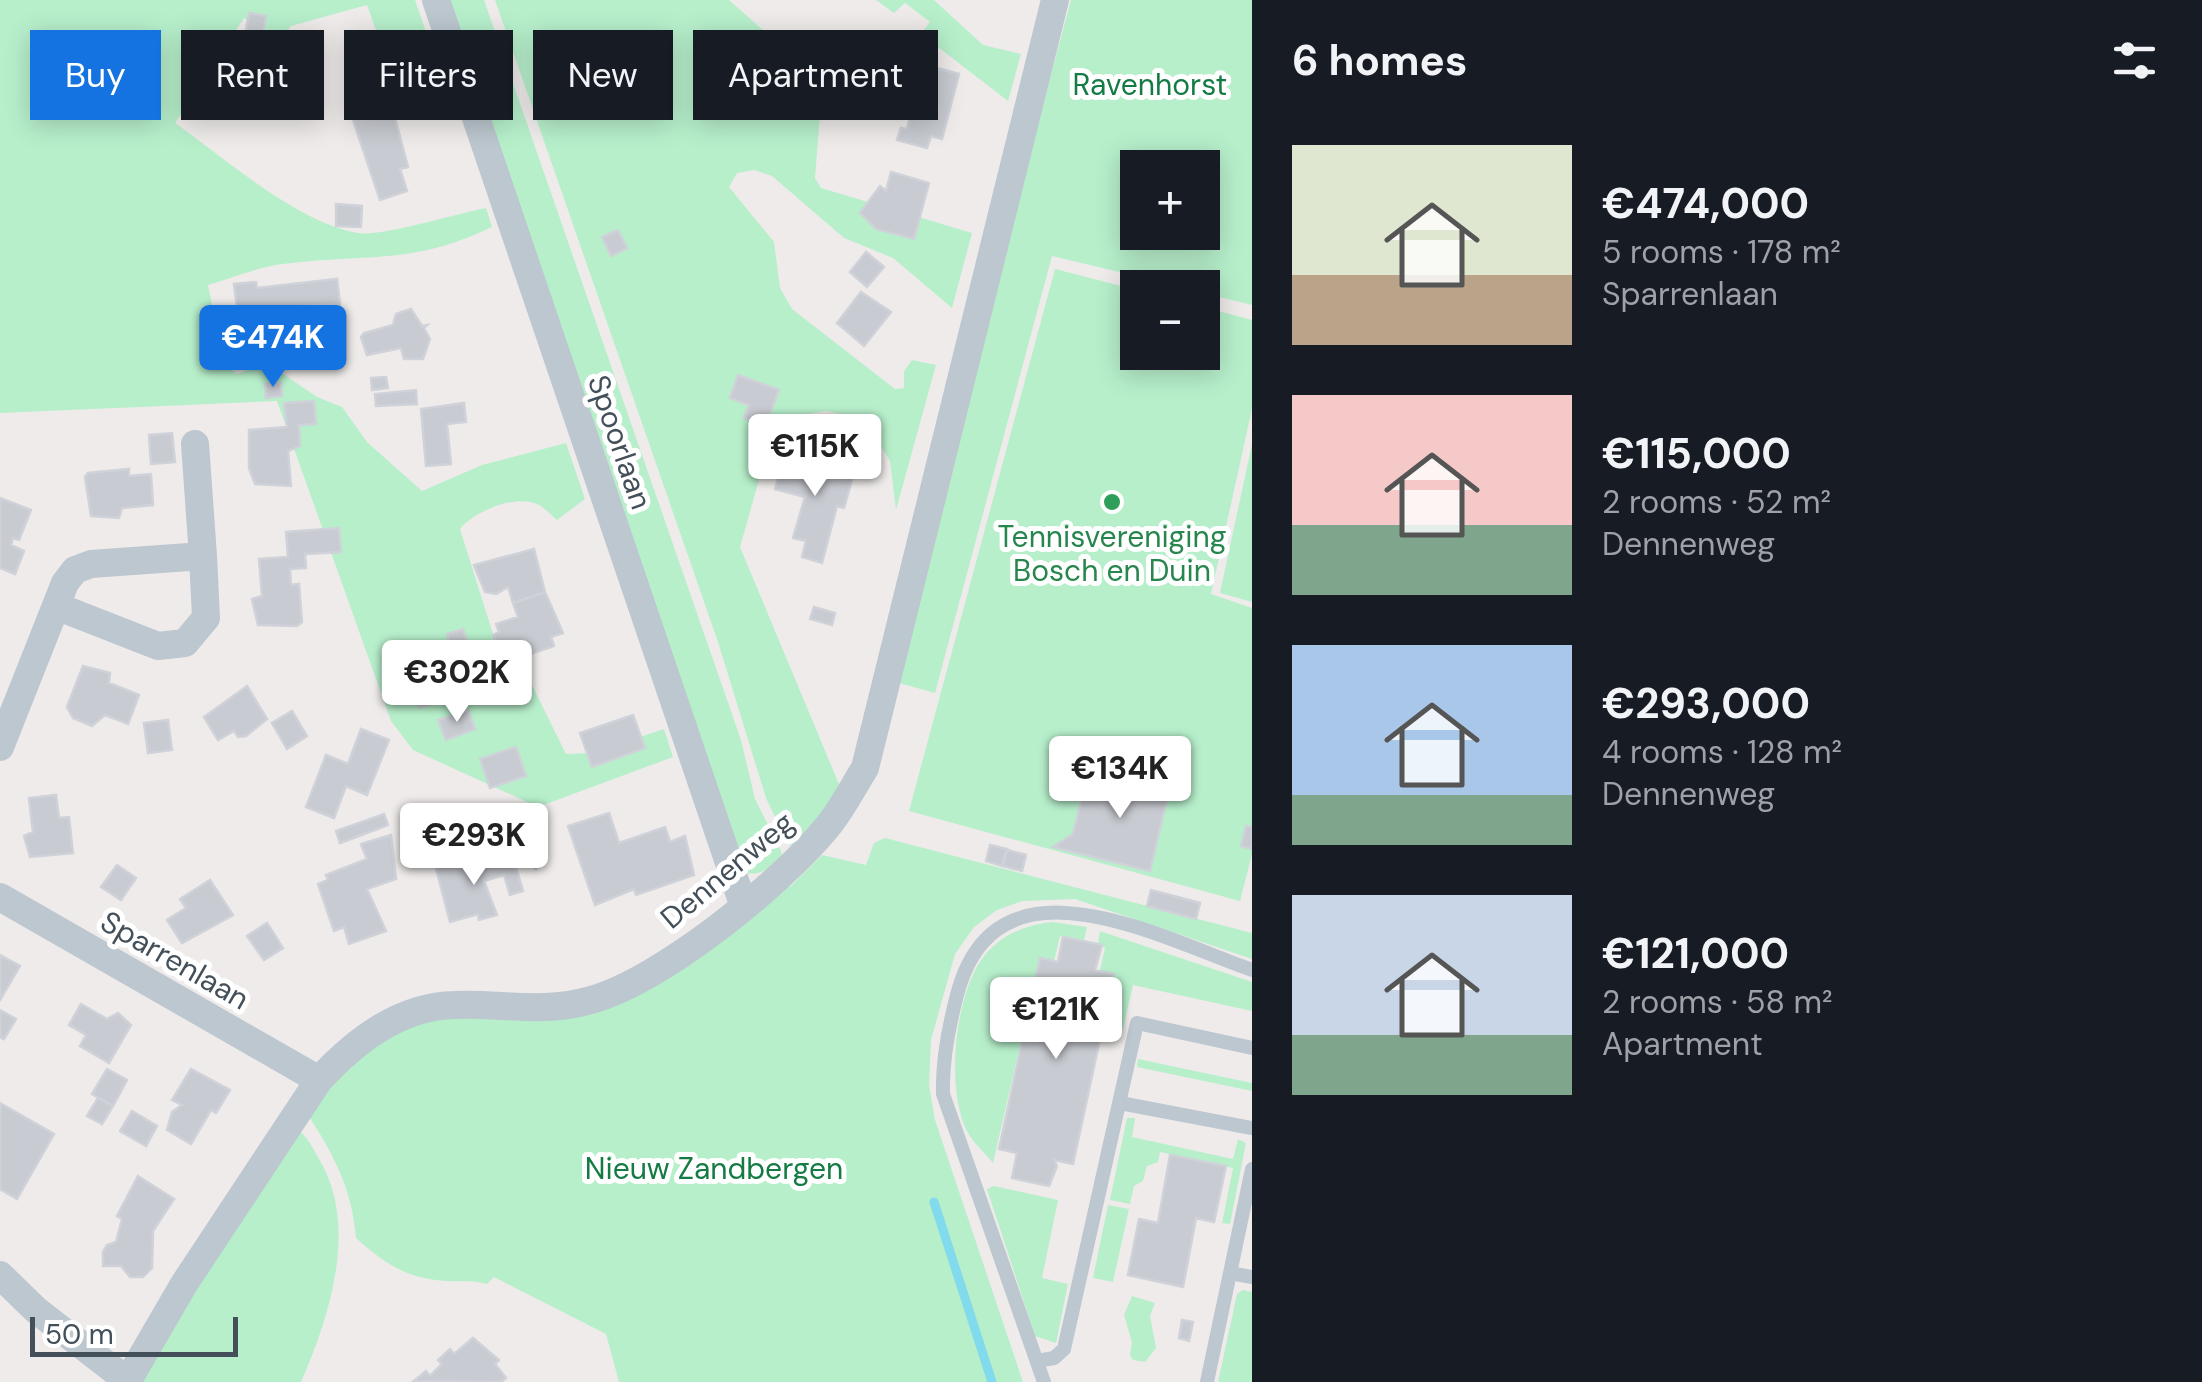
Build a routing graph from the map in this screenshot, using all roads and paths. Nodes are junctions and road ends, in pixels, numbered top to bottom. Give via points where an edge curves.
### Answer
1 (436, 0) edge
2 (1055, 0) edge
3 (195, 444) dead end
4 (204, 556) junction
5 (56, 606) junction
6 (0, 746) edge
7 (0, 897) edge
8 (743, 904) junction
9 (1252, 970) edge
10 (1252, 1048) edge
11 (318, 1080) junction
12 (1120, 1102) junction
13 (1252, 1128) edge
14 (1252, 1169) edge
15 (1248, 1203) edge
16 (1230, 1273) junction
17 (0, 1275) edge
18 (1252, 1277) edge
19 (1038, 1362) junction
20 (128, 1381) edge
21 (1044, 1382) edge
22 (1208, 1382) edge

1 - 8 street, Spoorlaan
2 - 8 street, Dennenweg via 865,768 830,824
3 - 4 street
4 - 5 street via 82,566 69,576
4 - 5 street via 206,618 185,643 158,646
5 - 6 street
7 - 11 street, Sparrenlaan
8 - 11 street, Dennenweg via 645,978 590,1000 516,1010 454,1004 416,1012 366,1037
9 - 19 lane via 1119,924 1056,910 1004,924 972,951 949,1026 943,1094
10 - 12 lane via 1137,1023
11 - 20 street, Dennenweg
12 - 13 lane
12 - 19 lane via 1064,1349
14 - 15 lane
15 - 16 lane
16 - 18 lane
16 - 22 lane
17 - 20 street
19 - 21 lane

